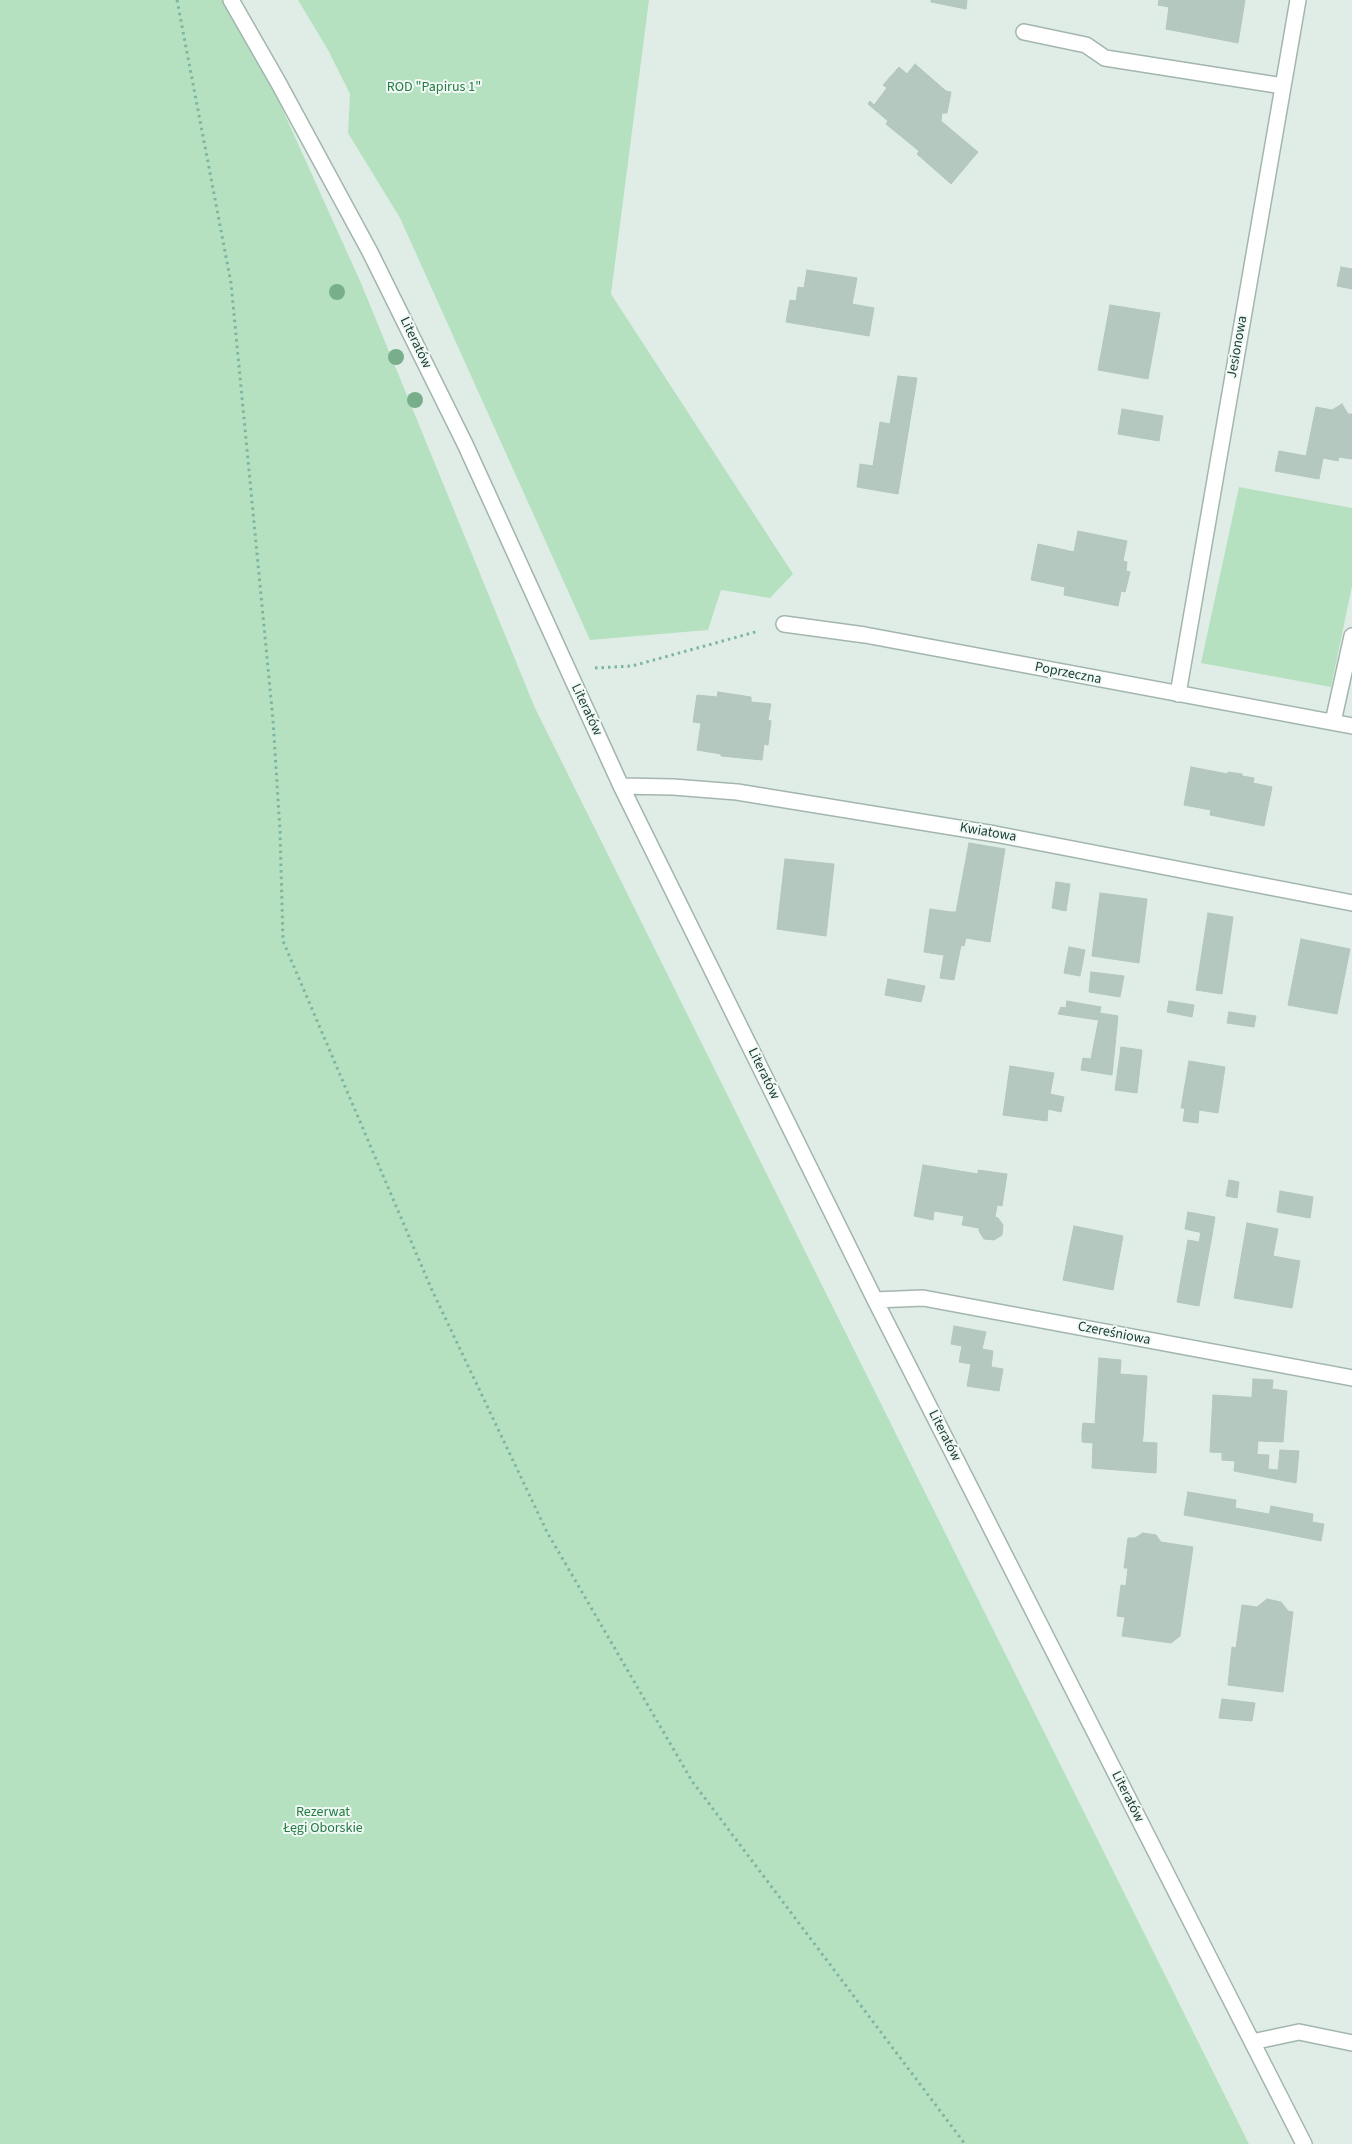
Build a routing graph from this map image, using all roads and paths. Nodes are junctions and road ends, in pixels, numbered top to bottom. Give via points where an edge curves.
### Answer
1 (177, 0) edge
2 (231, 0) edge
3 (1298, 0) edge
4 (1024, 32) dead end
5 (1283, 86) junction
6 (784, 624) joint
7 (1352, 636) edge
8 (570, 676) junction
9 (1178, 694) junction
10 (1334, 722) junction
11 (1352, 726) edge
12 (621, 786) junction
13 (1352, 903) edge
14 (876, 1300) junction
15 (1352, 1378) edge
16 (1252, 2042) junction
17 (1352, 2044) edge
18 (965, 2144) edge
19 (1304, 2144) edge

1 - 18 path via 231,283 272,720 283,941 430,1288 547,1532 692,1782
2 - 8 street, Literatów via 370,252 464,444
3 - 5 street, Jesionowa
4 - 5 street via 1086,45 1105,58
5 - 9 street, Jesionowa
6 - 8 path via 632,666 596,668
6 - 9 street, Poprzeczna
7 - 10 street
8 - 12 street, Literatów
9 - 10 street, Poprzeczna
10 - 11 street, Poprzeczna
12 - 13 street, Kwiatowa via 736,792 995,834
12 - 14 street, Literatów
14 - 15 street, Czereśniowa via 922,1298
14 - 16 street, Literatów
16 - 17 street via 1299,2032
16 - 19 street, Literatów

